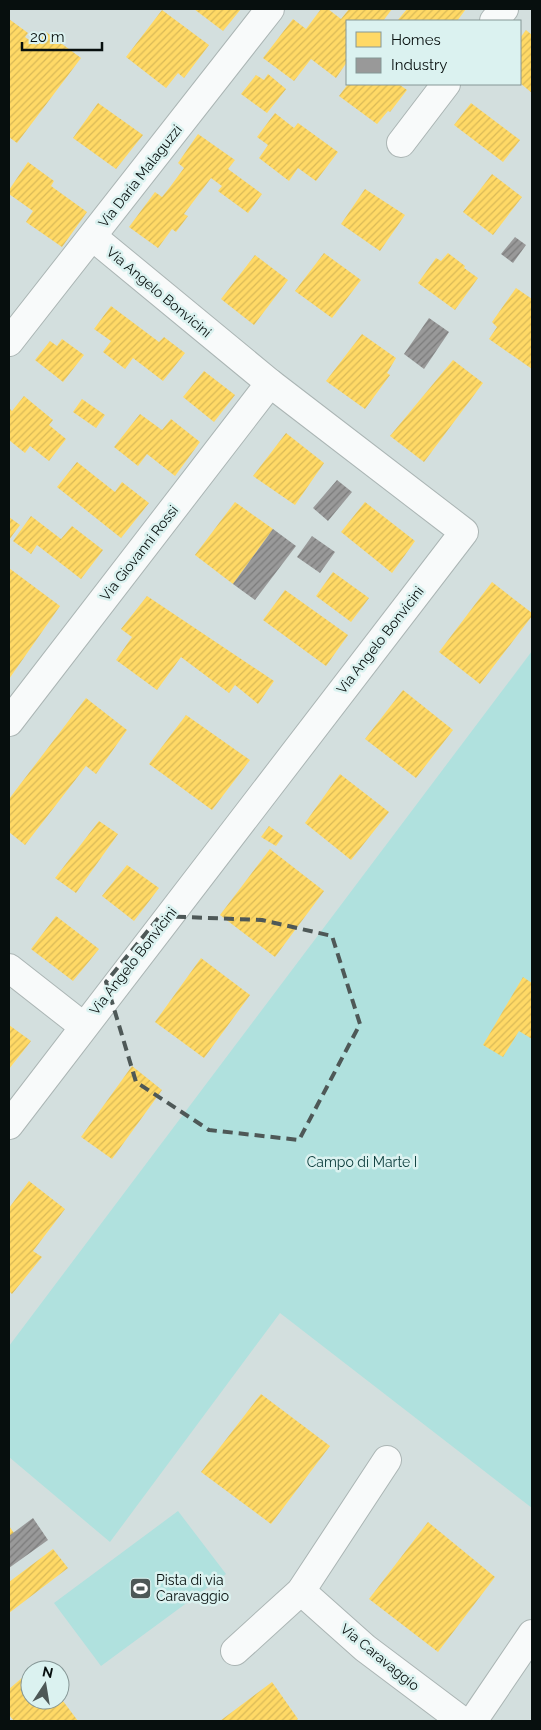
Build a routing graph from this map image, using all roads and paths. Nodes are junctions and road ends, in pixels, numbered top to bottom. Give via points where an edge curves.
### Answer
1 (270, 9) edge
2 (504, 9) edge
3 (495, 20) edge
4 (445, 85) edge
5 (401, 143) dead end
6 (93, 237) junction
7 (9, 342) edge
8 (270, 383) junction
9 (9, 722) edge
10 (9, 968) edge
11 (83, 1026) junction
12 (9, 1125) edge
13 (387, 1460) dead end
14 (301, 1591) junction
15 (532, 1634) edge
16 (235, 1651) dead end
17 (462, 1721) edge
18 (473, 1721) edge

1 - 6 street, Via Daria Malaguzzi
2 - 3 street
4 - 5 street
6 - 7 street, Via Daria Malaguzzi
6 - 8 street, Via Angelo Bonvicini
8 - 9 street, Via Giovanni Rossi
8 - 11 street, Via Angelo Bonvicini via 464,532
10 - 11 street
11 - 12 street, Via Angelo Bonvicini
13 - 14 street
14 - 16 street
14 - 17 street, Via Caravaggio via 365,1648
15 - 18 street

